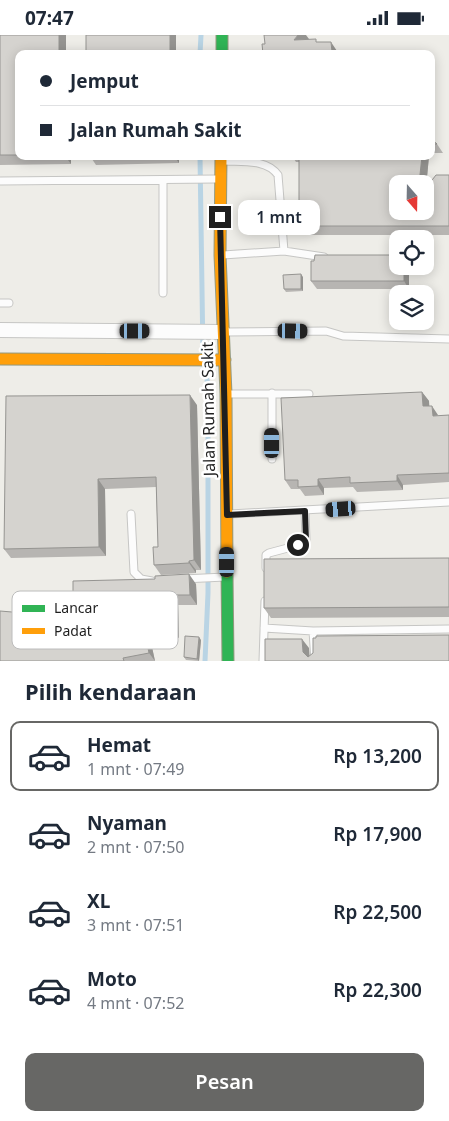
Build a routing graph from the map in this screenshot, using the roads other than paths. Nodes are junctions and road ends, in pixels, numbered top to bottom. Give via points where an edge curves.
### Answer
1 (222, 35) edge
2 (222, 50) edge
3 (221, 160) edge
4 (230, 160) edge
5 (214, 179) junction
6 (0, 181) edge
7 (163, 181) junction
8 (284, 251) junction
9 (220, 255) junction
10 (332, 257) edge
11 (163, 293) dead end
12 (0, 303) edge
13 (9, 303) dead end
14 (0, 330) edge
15 (223, 332) junction
16 (449, 339) edge
17 (0, 359) edge
18 (225, 360) junction
19 (272, 393) junction
20 (226, 394) junction
21 (309, 394) dead end
22 (272, 459) dead end
23 (449, 502) edge
24 (305, 511) junction
25 (131, 514) dead end
26 (227, 515) junction
27 (266, 573) edge
28 (227, 577) junction
29 (178, 579) edge
30 (159, 580) edge
31 (265, 591) edge
32 (264, 628) junction
33 (449, 629) edge
34 (313, 631) junction
35 (228, 661) edge
36 (263, 661) edge
37 (315, 661) edge

1 - 2 main road
3 - 5 main road, Jalan Rumah Sakit
4 - 8 lane via 268,164 278,175
5 - 7 lane
5 - 9 main road, Jalan Rumah Sakit
6 - 7 lane
7 - 11 lane
8 - 9 lane
8 - 10 lane
9 - 15 main road, Jalan Rumah Sakit
12 - 13 lane
14 - 15 street
15 - 16 lane via 326,331 343,336
15 - 18 main road, Jalan Rumah Sakit
17 - 18 main road
18 - 20 main road, Jalan Rumah Sakit
19 - 20 lane
19 - 21 lane
19 - 22 lane
20 - 26 main road, Jalan Rumah Sakit
23 - 24 lane
24 - 26 lane
24 - 27 lane via 306,541 266,555
25 - 30 lane via 134,573 141,579
26 - 28 main road, Jalan Rumah Sakit
28 - 29 lane
28 - 35 main road, Jalan Rumah Sakit
31 - 32 lane
32 - 34 lane
32 - 36 lane
33 - 34 lane
34 - 37 lane

